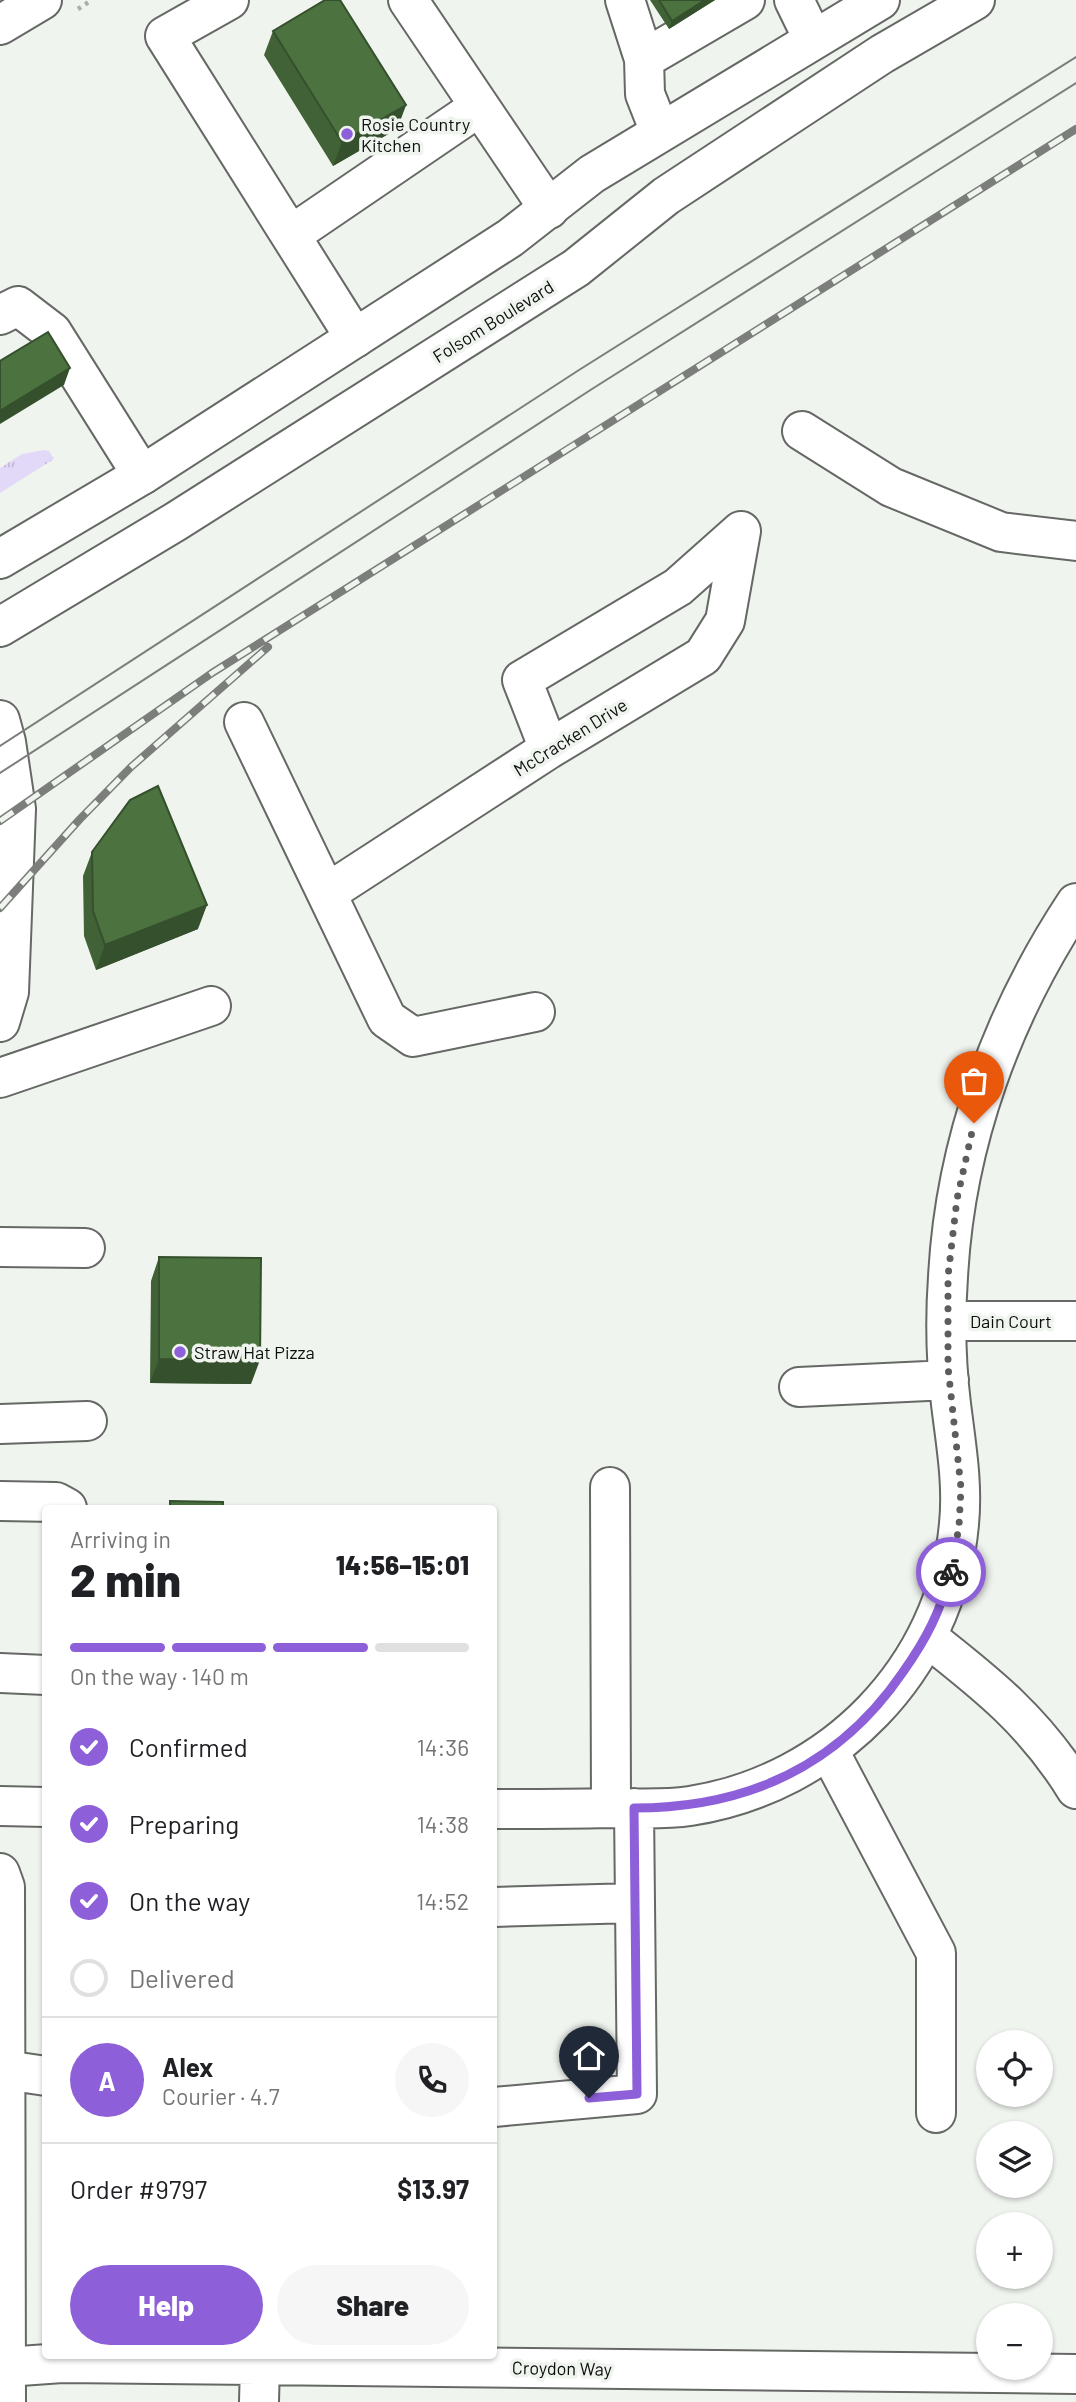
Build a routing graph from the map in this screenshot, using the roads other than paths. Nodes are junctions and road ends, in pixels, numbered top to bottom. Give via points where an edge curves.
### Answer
1 (42, 0) edge
2 (229, 0) edge
3 (408, 0) edge
4 (625, 0) edge
5 (745, 0) edge
6 (794, 0) edge
7 (880, 0) edge
8 (975, 0) edge
9 (933, 10) edge
10 (0, 26) edge
11 (813, 39) junction
12 (644, 59) junction
13 (479, 107) junction
14 (660, 132) junction
15 (548, 209) junction
16 (291, 236) junction
17 (0, 315) edge
18 (355, 338) junction
19 (802, 431) dead end
20 (142, 475) junction
21 (1076, 541) edge
22 (0, 559) edge
23 (0, 627) edge
24 (0, 720) edge
25 (244, 722) dead end
26 (548, 749) junction
27 (327, 893) junction
28 (1076, 903) edge
29 (211, 1006) dead end
30 (535, 1012) dead end
31 (0, 1022) edge
32 (0, 1078) edge
33 (0, 1247) edge
34 (85, 1248) dead end
35 (947, 1321) junction
36 (1076, 1321) edge
37 (949, 1380) junction
38 (799, 1387) dead end
39 (87, 1422) dead end
40 (0, 1424) edge
41 (610, 1487) dead end
42 (0, 1501) edge
43 (62, 1505) edge
44 (927, 1637) junction
45 (0, 1673) edge
46 (42, 1675) edge
47 (829, 1751) junction
48 (1076, 1789) edge
49 (0, 1806) edge
50 (42, 1807) edge
51 (622, 1808) junction
52 (497, 1809) edge
53 (0, 1873) edge
54 (635, 1903) junction
55 (497, 1907) edge
56 (5, 2070) junction
57 (42, 2075) edge
58 (497, 2107) edge
59 (936, 2113) dead end
60 (1076, 2374) edge
61 (260, 2384) edge
62 (6, 2385) edge

1 - 10 street
2 - 16 street via 165,36
3 - 13 street
4 - 12 street
5 - 12 street
6 - 11 street
7 - 11 street
8 - 9 street, Folsom Boulevard
9 - 23 street, Folsom Boulevard via 882,54 666,195 576,268
11 - 14 street
12 - 14 street via 645,94
13 - 15 street
13 - 16 street
14 - 15 street via 592,174
15 - 18 street
16 - 18 street
17 - 20 street via 18,306 52,332
18 - 20 street
19 - 21 street via 891,486 1001,532
20 - 22 street
24 - 31 street via 16,809 9,992
25 - 27 street
26 - 26 street, McCracken Drive via 704,656 725,621 741,531 678,587 522,680
26 - 27 street, McCracken Drive
27 - 30 street via 387,1019 413,1037
28 - 35 street via 1030,979 998,1049 974,1123 957,1199
29 - 32 street
33 - 34 street
35 - 36 street, Dain Court
35 - 37 street
37 - 38 street
37 - 44 street via 961,1488 959,1526 943,1601
39 - 40 street
41 - 51 street
42 - 43 street
44 - 47 street via 885,1699
44 - 48 street via 1020,1714
45 - 46 street
47 - 51 street via 796,1771 725,1799 688,1806
47 - 59 street via 936,1953
49 - 50 street
51 - 52 street
51 - 54 street
53 - 56 street via 5,1886
54 - 55 street
54 - 58 street via 637,2094
56 - 57 street
56 - 62 street
60 - 61 street, Croydon Way
61 - 62 street, Croydon Way via 62,2363

